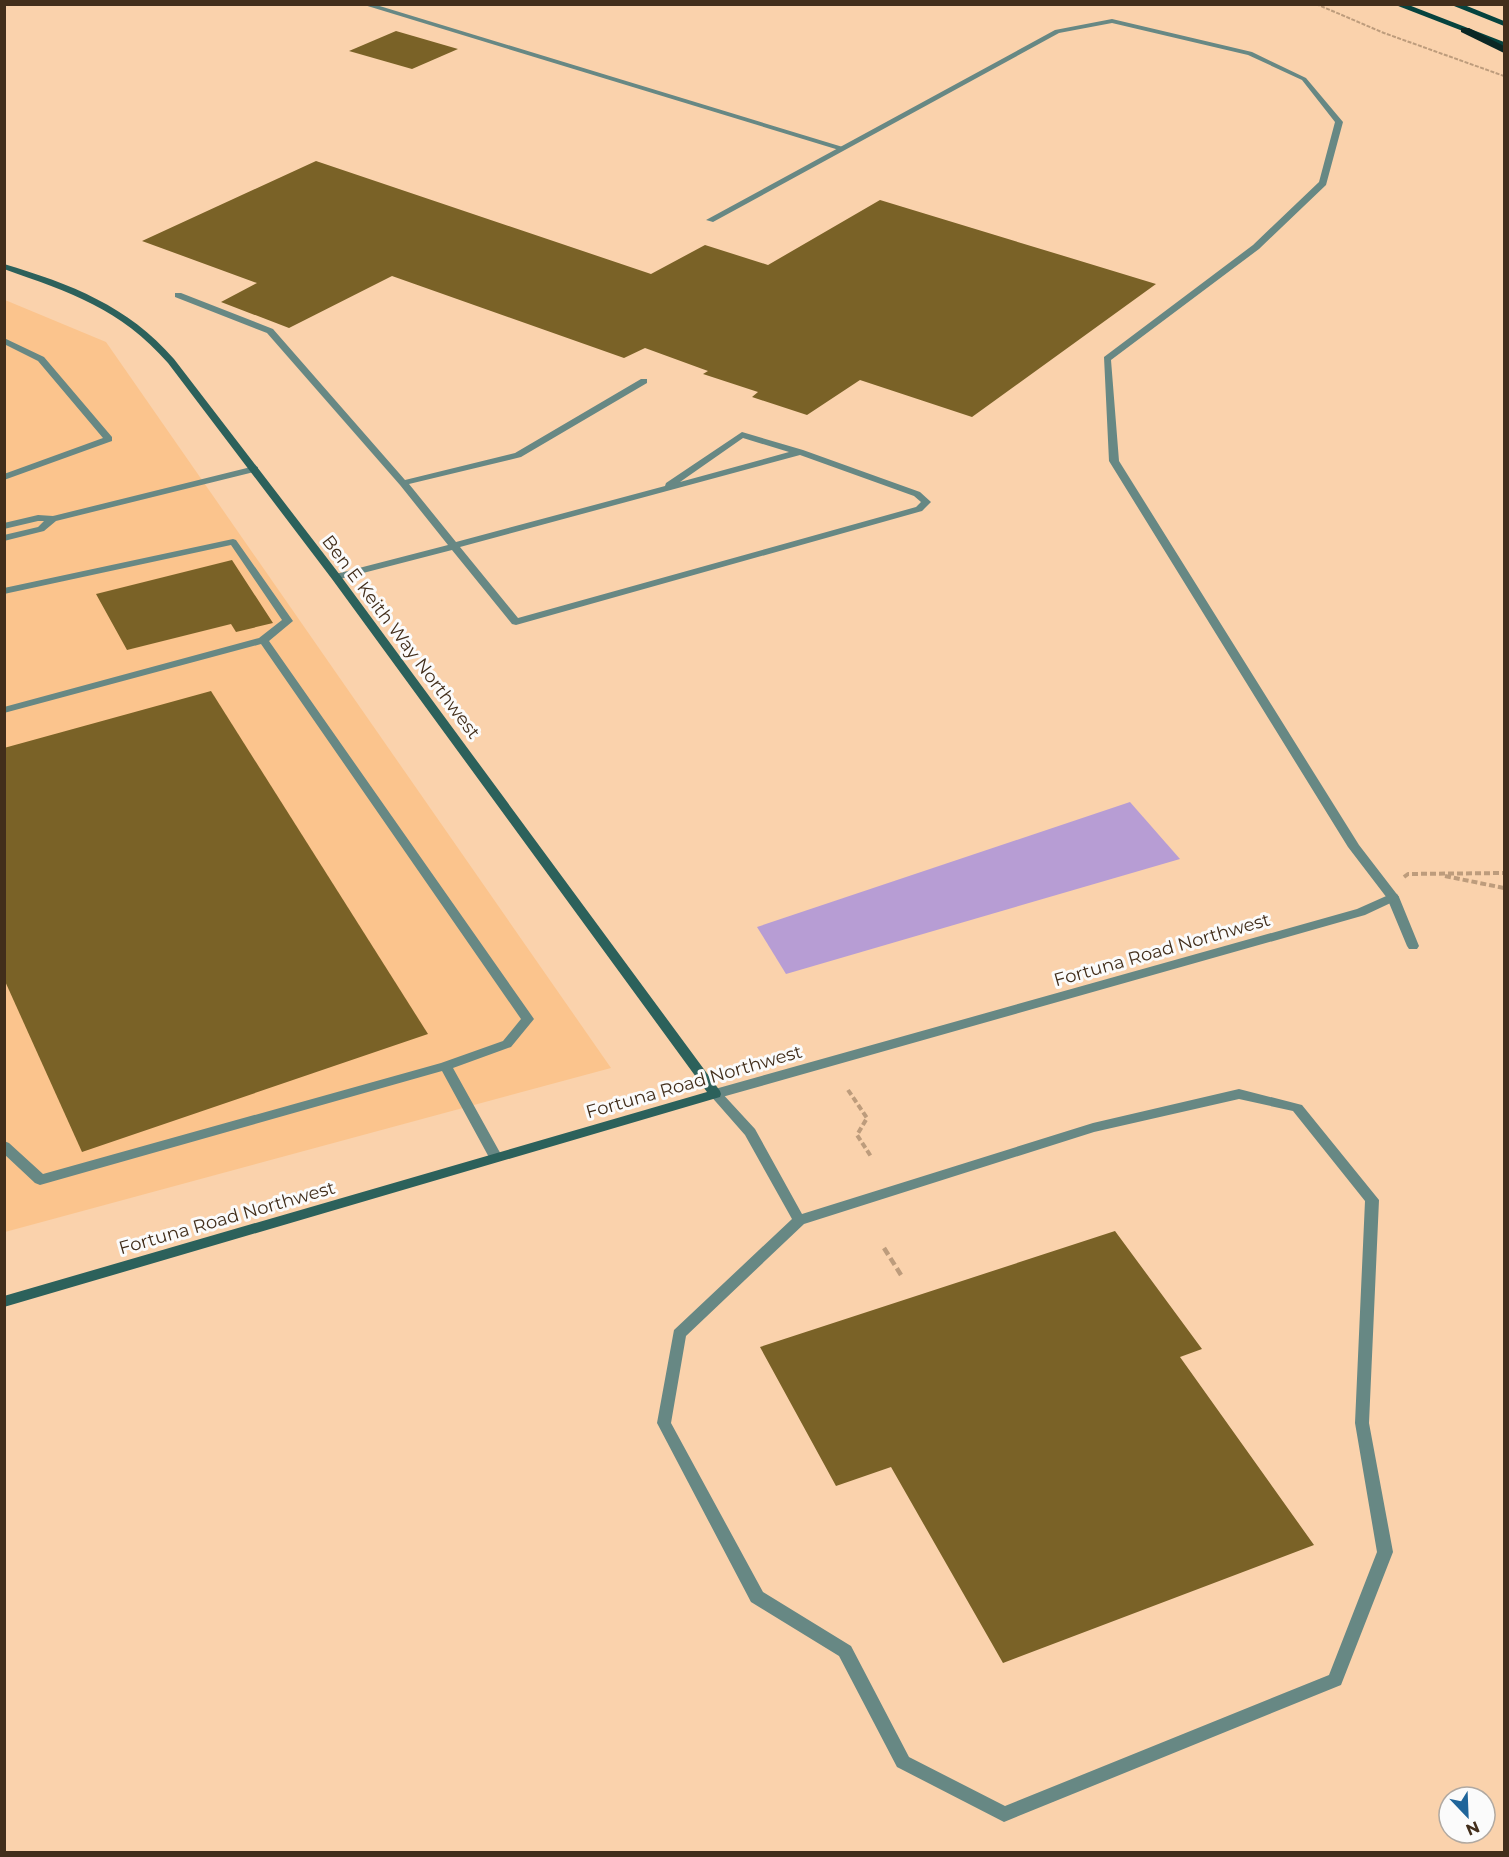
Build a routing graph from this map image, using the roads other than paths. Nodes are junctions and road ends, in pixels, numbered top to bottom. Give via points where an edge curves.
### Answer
1 (364, 4) edge
2 (1397, 4) edge
3 (1453, 4) edge
4 (1504, 24) edge
5 (1465, 30) junction
6 (1504, 45) edge
7 (1504, 50) edge
8 (842, 148) junction
9 (710, 220) dead end
10 (4, 266) edge
11 (178, 295) dead end
12 (4, 340) edge
13 (644, 381) dead end
14 (800, 452) junction
15 (255, 470) junction
16 (4, 477) edge
17 (403, 483) junction
18 (661, 490) junction
19 (53, 519) junction
20 (4, 526) edge
21 (4, 538) edge
22 (454, 546) junction
23 (336, 577) junction
24 (4, 591) edge
25 (262, 640) junction
26 (4, 710) edge
27 (1393, 897) junction
28 (1413, 946) dead end
29 (445, 1066) junction
30 (715, 1094) junction
31 (4, 1146) edge
32 (496, 1158) junction
33 (799, 1220) junction
34 (4, 1302) edge

1 - 8 street
2 - 5 main road
3 - 4 main road
5 - 6 main road
5 - 7 highway
8 - 9 street
8 - 27 street via 1057,31 1112,21 1250,53 1304,79 1339,122 1323,183 1256,247 1107,359 1114,461 1354,847
10 - 15 street, Ben E Keith Way Northwest via 93,300 138,327 181,373
11 - 17 street via 270,331
12 - 16 street via 41,359 109,439
13 - 17 street via 518,455
14 - 18 street
14 - 18 street via 742,435
14 - 22 street via 917,495 926,502 919,509 516,622
15 - 19 street
15 - 23 street, Ben E Keith Way Northwest
17 - 22 street
18 - 22 street
19 - 20 street via 38,518
19 - 21 street via 41,530
22 - 23 street
23 - 30 street, Ben E Keith Way Northwest
24 - 25 street via 233,542 288,621
25 - 26 street
25 - 29 street via 528,1019 507,1044
27 - 28 street
27 - 30 street, Fortuna Road Northwest via 1361,912
29 - 31 street via 40,1180
29 - 32 street
30 - 32 street, Fortuna Road Northwest
30 - 33 street via 750,1132
32 - 34 street, Fortuna Road Northwest
33 - 33 street via 1093,1128 1239,1094 1297,1108 1372,1200 1362,1423 1384,1552 1335,1680 1005,1814 903,1762 845,1651 757,1597 664,1423 678,1334

